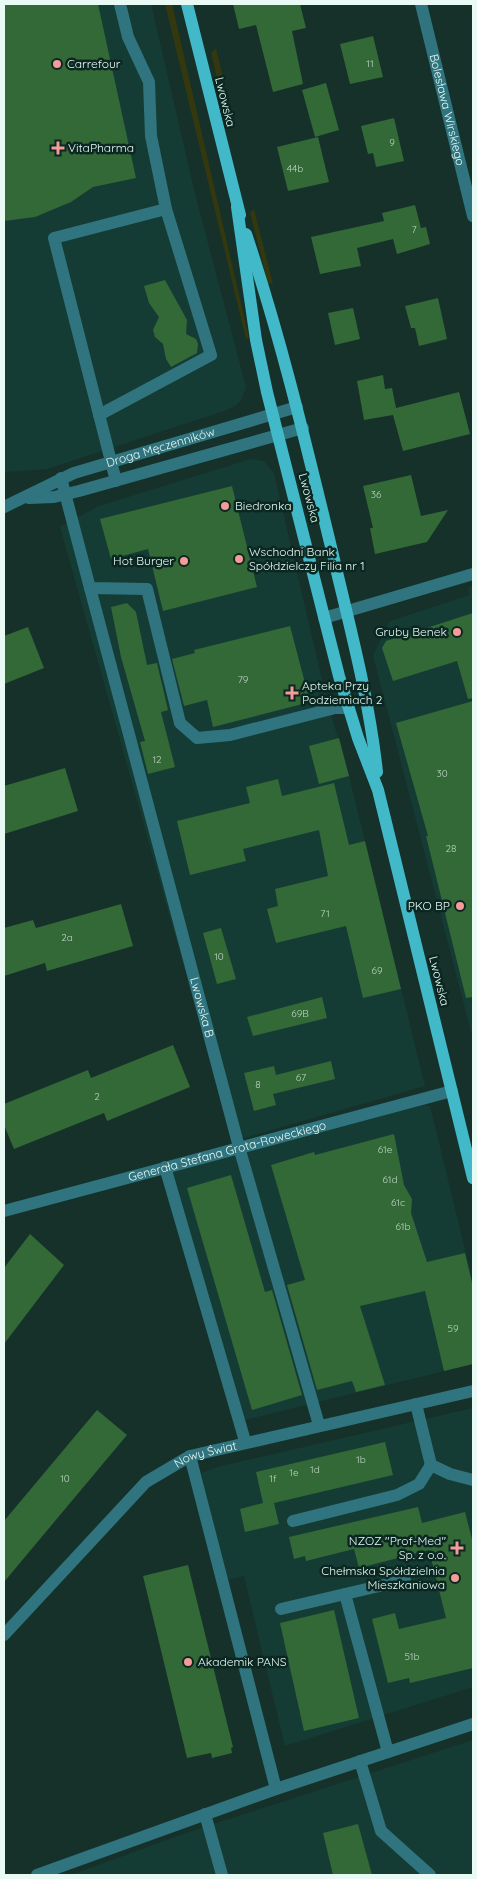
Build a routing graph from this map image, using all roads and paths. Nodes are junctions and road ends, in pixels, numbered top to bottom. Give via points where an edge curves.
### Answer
1 (120, 4) edge
2 (187, 4) edge
3 (421, 4) edge
4 (237, 207) junction
5 (166, 209) junction
6 (473, 216) edge
7 (297, 407) junction
8 (273, 414) junction
9 (99, 415) junction
10 (303, 428) junction
11 (278, 435) junction
12 (111, 463) junction
13 (61, 478) junction
14 (116, 481) junction
15 (65, 494) junction
16 (27, 498) junction
17 (4, 507) edge
18 (473, 574) edge
19 (90, 588) junction
20 (346, 612) junction
21 (324, 618) junction
22 (349, 708) junction
23 (378, 790) junction
24 (452, 1091) junction
25 (239, 1147) junction
26 (165, 1167) junction
27 (473, 1178) edge
28 (4, 1211) edge
29 (473, 1391) edge
30 (416, 1404) junction
31 (318, 1426) junction
32 (245, 1442) junction
33 (190, 1456) junction
34 (431, 1465) junction
35 (473, 1480) edge
36 (293, 1521) dead end
37 (405, 1580) dead end
38 (345, 1594) junction
39 (280, 1609) dead end
40 (4, 1635) edge
41 (473, 1724) edge
42 (388, 1752) junction
43 (360, 1761) junction
44 (276, 1789) junction
45 (205, 1814) junction
46 (37, 1875) edge
47 (222, 1875) edge
48 (430, 1875) edge

1 - 5 street via 128,38 148,82 151,136
2 - 4 main road, Lwowska
3 - 6 street, Bolesława Wirskiego
4 - 7 main road, Lwowska via 280,339
4 - 8 main road, Lwowska via 256,340
5 - 9 street via 211,355
5 - 9 street via 54,238
7 - 8 street, Droga Męczenników
7 - 10 main road, Lwowska
8 - 11 main road, Lwowska
8 - 12 street, Droga Męczenników
9 - 12 street
10 - 11 street, Droga Męczenników
10 - 20 main road, Lwowska
11 - 14 street, Droga Męczenników
11 - 21 main road, Lwowska
12 - 13 street, Droga Męczenników
12 - 14 street
13 - 15 street, Lwowska B
13 - 16 street, Droga Męczenników
14 - 15 street, Droga Męczenników
15 - 16 street, Droga Męczenników
15 - 19 street, Lwowska B
16 - 17 street, Droga Męczenników
18 - 20 street
19 - 22 street via 147,589 180,724 197,738 230,735 335,708
19 - 25 street, Lwowska B
20 - 21 street
20 - 23 main road, Lwowska via 369,718
21 - 22 main road, Lwowska
22 - 23 main road, Lwowska
23 - 24 main road, Lwowska
24 - 25 street, Generała Stefana Grota-Roweckiego
24 - 27 main road, Lwowska
25 - 26 street, Generała Stefana Grota-Roweckiego
25 - 31 street, Lwowska B
26 - 28 street, Generała Stefana Grota-Roweckiego
26 - 32 street
29 - 30 street, Nowy Świat
30 - 31 street, Nowy Świat
30 - 34 street
31 - 32 street, Nowy Świat
32 - 33 street, Nowy Świat
33 - 40 street, Nowy Świat via 146,1482
33 - 44 street
34 - 35 street
34 - 36 street via 419,1484 398,1496
37 - 38 street
38 - 39 street
38 - 42 street
41 - 42 street
42 - 43 street
43 - 44 street
43 - 48 street via 381,1831
44 - 45 street
45 - 46 street
45 - 47 street

